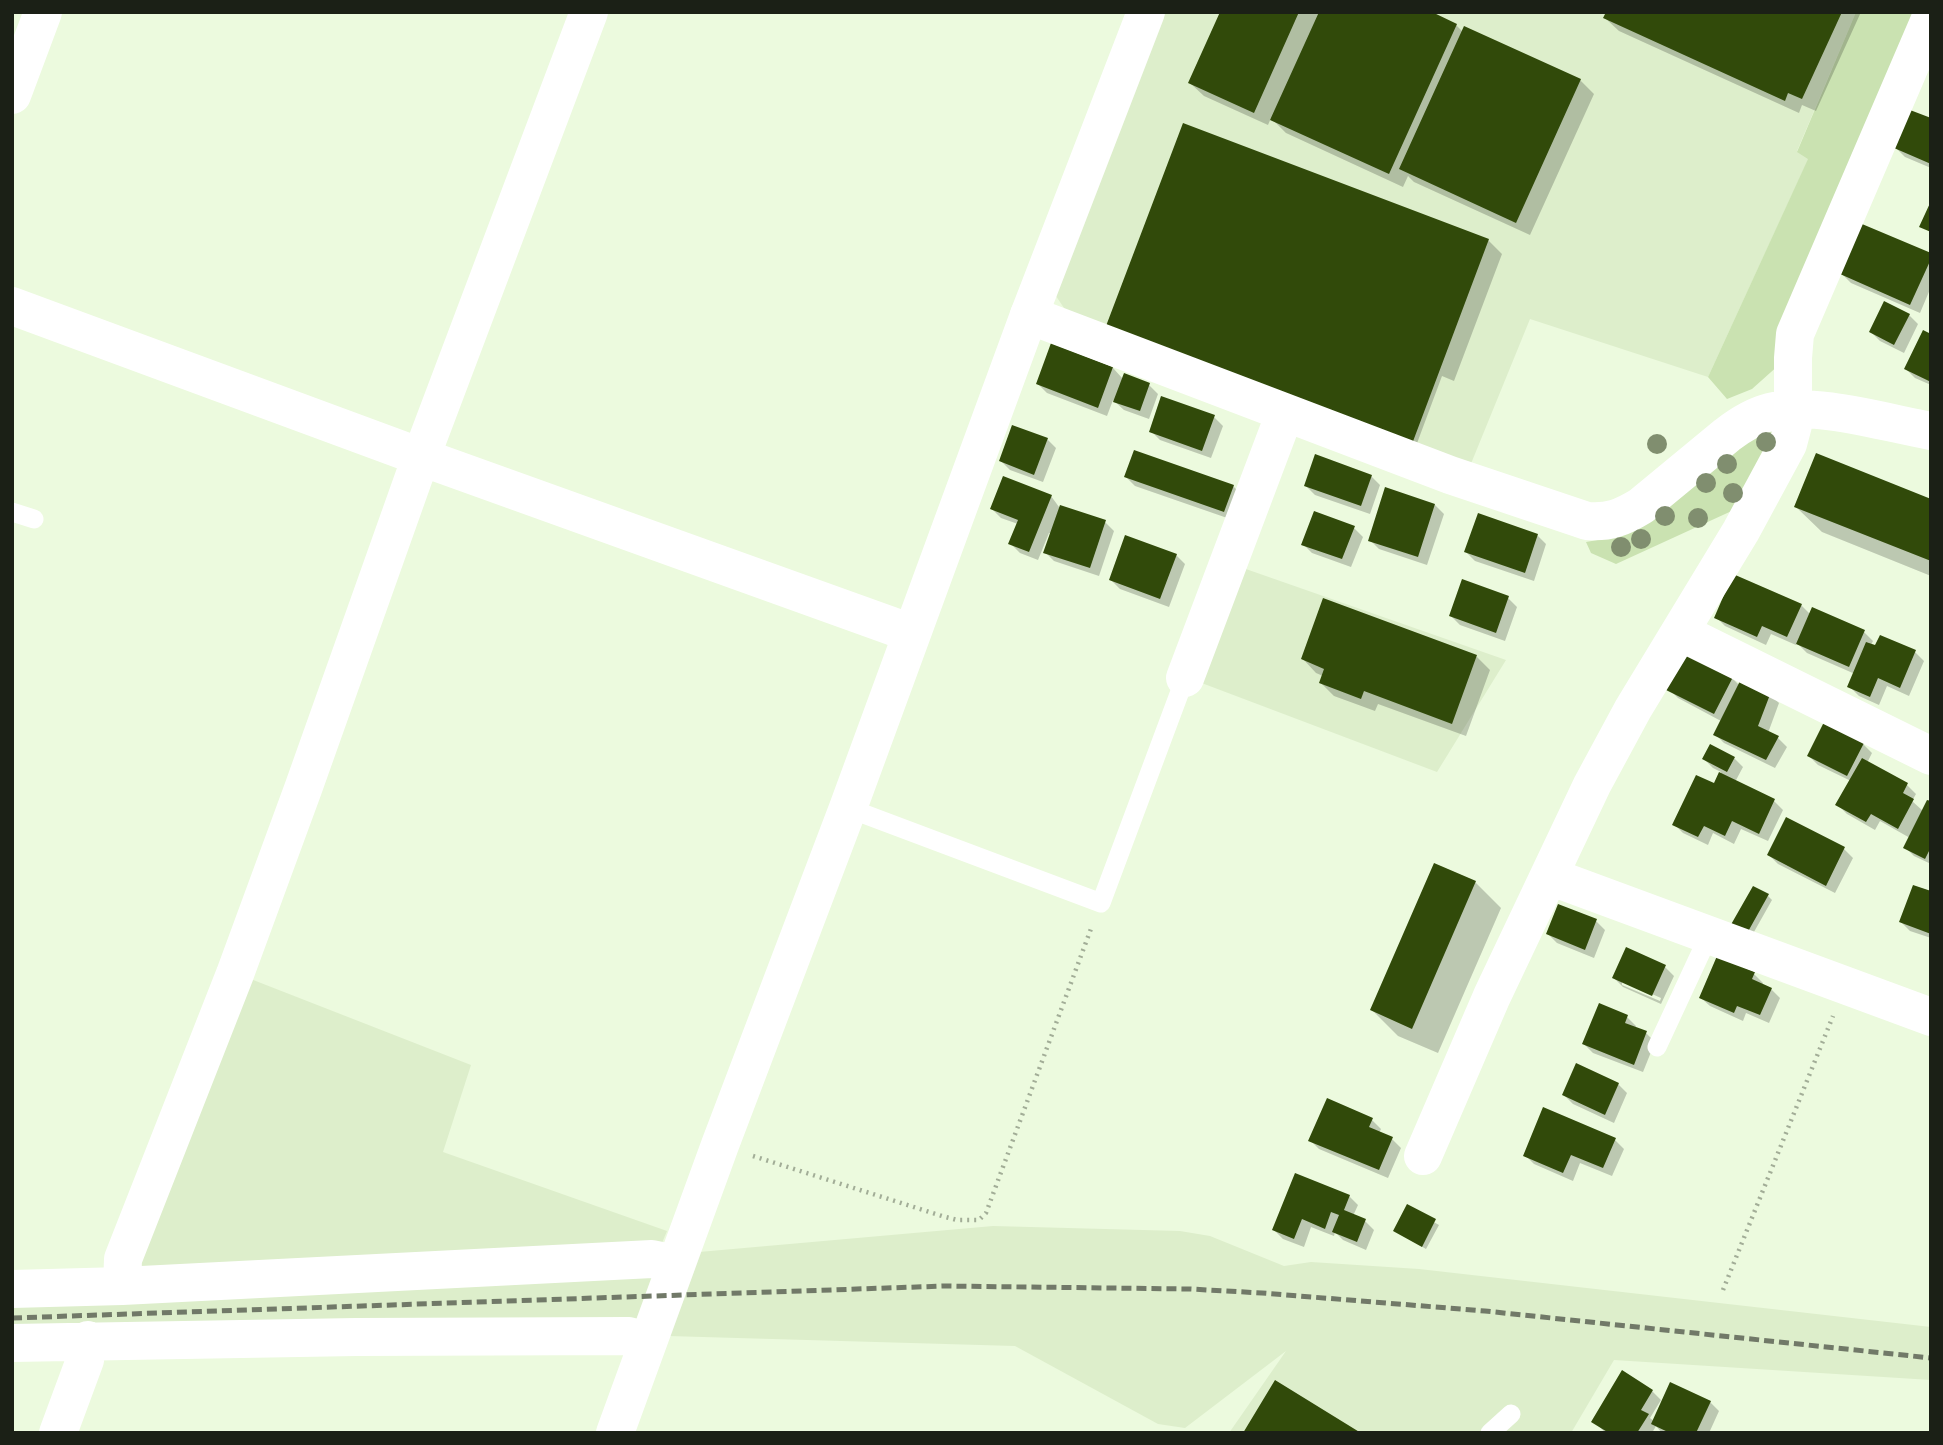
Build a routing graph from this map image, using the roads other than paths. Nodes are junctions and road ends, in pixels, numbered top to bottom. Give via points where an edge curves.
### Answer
1 (43, 12) edge
2 (589, 12) edge
3 (1146, 12) edge
4 (1931, 17) edge
5 (12, 94) edge
6 (12, 306) edge
7 (1029, 315) junction
8 (1794, 408) junction
9 (1285, 413) junction
10 (1931, 431) edge
11 (421, 457) junction
12 (12, 512) edge
13 (34, 519) dead end
14 (1680, 632) junction
15 (911, 633) junction
16 (1185, 678) joint
17 (1931, 756) edge
18 (848, 808) junction
19 (1549, 876) junction
20 (1709, 935) junction
21 (1931, 1017) edge
22 (1657, 1047) dead end
23 (1423, 1156) dead end
24 (676, 1264) junction
25 (122, 1286) junction
26 (12, 1289) edge
27 (88, 1340) junction
28 (648, 1341) junction
29 (12, 1343) edge
30 (1511, 1414) dead end
31 (58, 1433) edge
32 (615, 1433) edge
33 (1490, 1433) edge

1 - 5 street
2 - 11 street
3 - 7 street
4 - 8 street via 1795,334
6 - 11 street
7 - 9 street
7 - 15 street
8 - 9 street via 1769,412 1741,425 1641,506 1618,519 1601,522 1506,495
8 - 10 street
8 - 14 street via 1788,444
9 - 16 street
11 - 15 street
11 - 25 street via 235,974 123,1259
12 - 13 lane
14 - 17 street
14 - 19 street via 1592,785
15 - 18 street
16 - 18 lane via 1101,902
18 - 24 street
19 - 20 street
19 - 23 street
20 - 21 street
20 - 22 lane
24 - 25 street via 652,1259
24 - 28 street
25 - 26 street
27 - 28 street via 629,1336
27 - 29 street
27 - 31 street
28 - 32 street
30 - 33 lane

